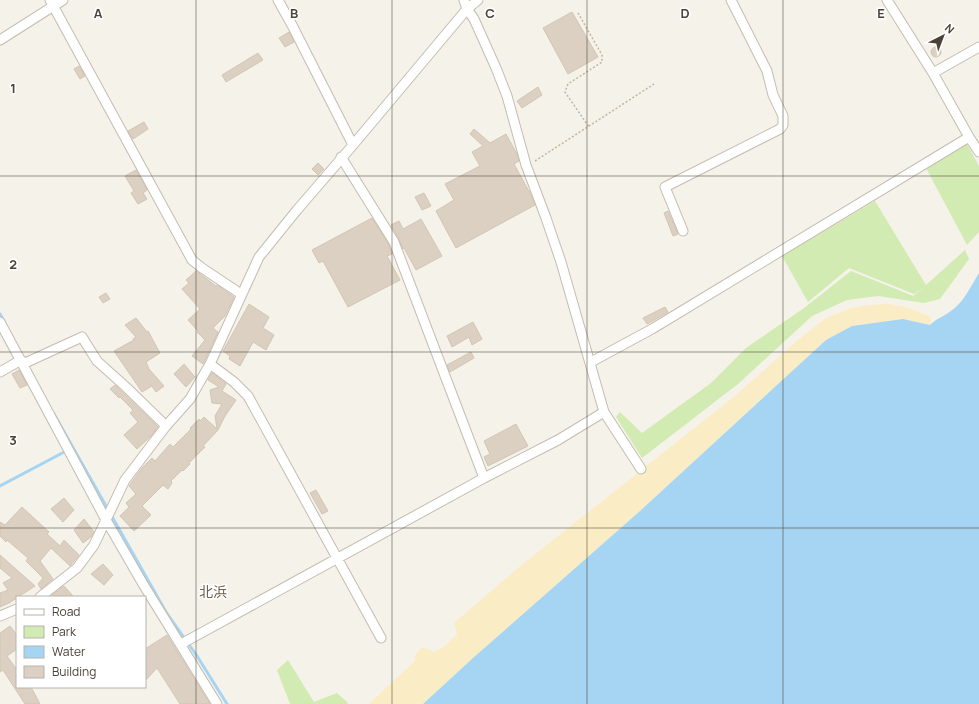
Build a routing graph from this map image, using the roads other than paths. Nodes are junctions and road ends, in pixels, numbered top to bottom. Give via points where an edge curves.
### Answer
1 (63, 0) edge
2 (278, 0) edge
3 (478, 0) edge
4 (731, 0) edge
5 (887, 0) edge
6 (52, 3) edge
7 (465, 4) edge
8 (0, 40) edge
9 (979, 47) edge
10 (933, 73) junction
11 (969, 137) junction
12 (353, 145) junction
13 (979, 152) edge
14 (341, 157) junction
15 (683, 231) dead end
16 (241, 294) junction
17 (0, 322) edge
18 (26, 361) junction
19 (591, 362) junction
20 (210, 364) junction
21 (0, 372) edge
22 (604, 412) junction
23 (166, 426) junction
24 (641, 469) dead end
25 (484, 478) junction
26 (107, 518) junction
27 (338, 558) junction
28 (41, 596) edge
29 (16, 609) edge
30 (0, 616) edge
31 (381, 638) dead end
32 (183, 642) junction
33 (217, 704) edge

1 - 6 street
2 - 12 street
3 - 7 street
4 - 15 street via 767,71 773,95 783,116 783,125 780,130 665,187
5 - 10 street
6 - 8 street
6 - 16 street via 192,260
7 - 12 street
7 - 19 street via 499,75
9 - 10 street
10 - 11 street
11 - 13 street
11 - 19 street via 658,325
12 - 14 street
14 - 16 street via 259,257
14 - 25 street via 394,242
16 - 20 street
17 - 18 street
18 - 21 street
18 - 23 street via 82,337 97,361
18 - 26 street via 69,450
19 - 22 street
20 - 23 street via 190,399
20 - 27 street via 248,396
22 - 24 street
22 - 25 street via 558,440
23 - 26 street via 125,480
25 - 27 street
26 - 28 street via 94,545 77,568
26 - 32 street via 143,584
27 - 31 street
27 - 32 street
29 - 30 street
32 - 33 street

